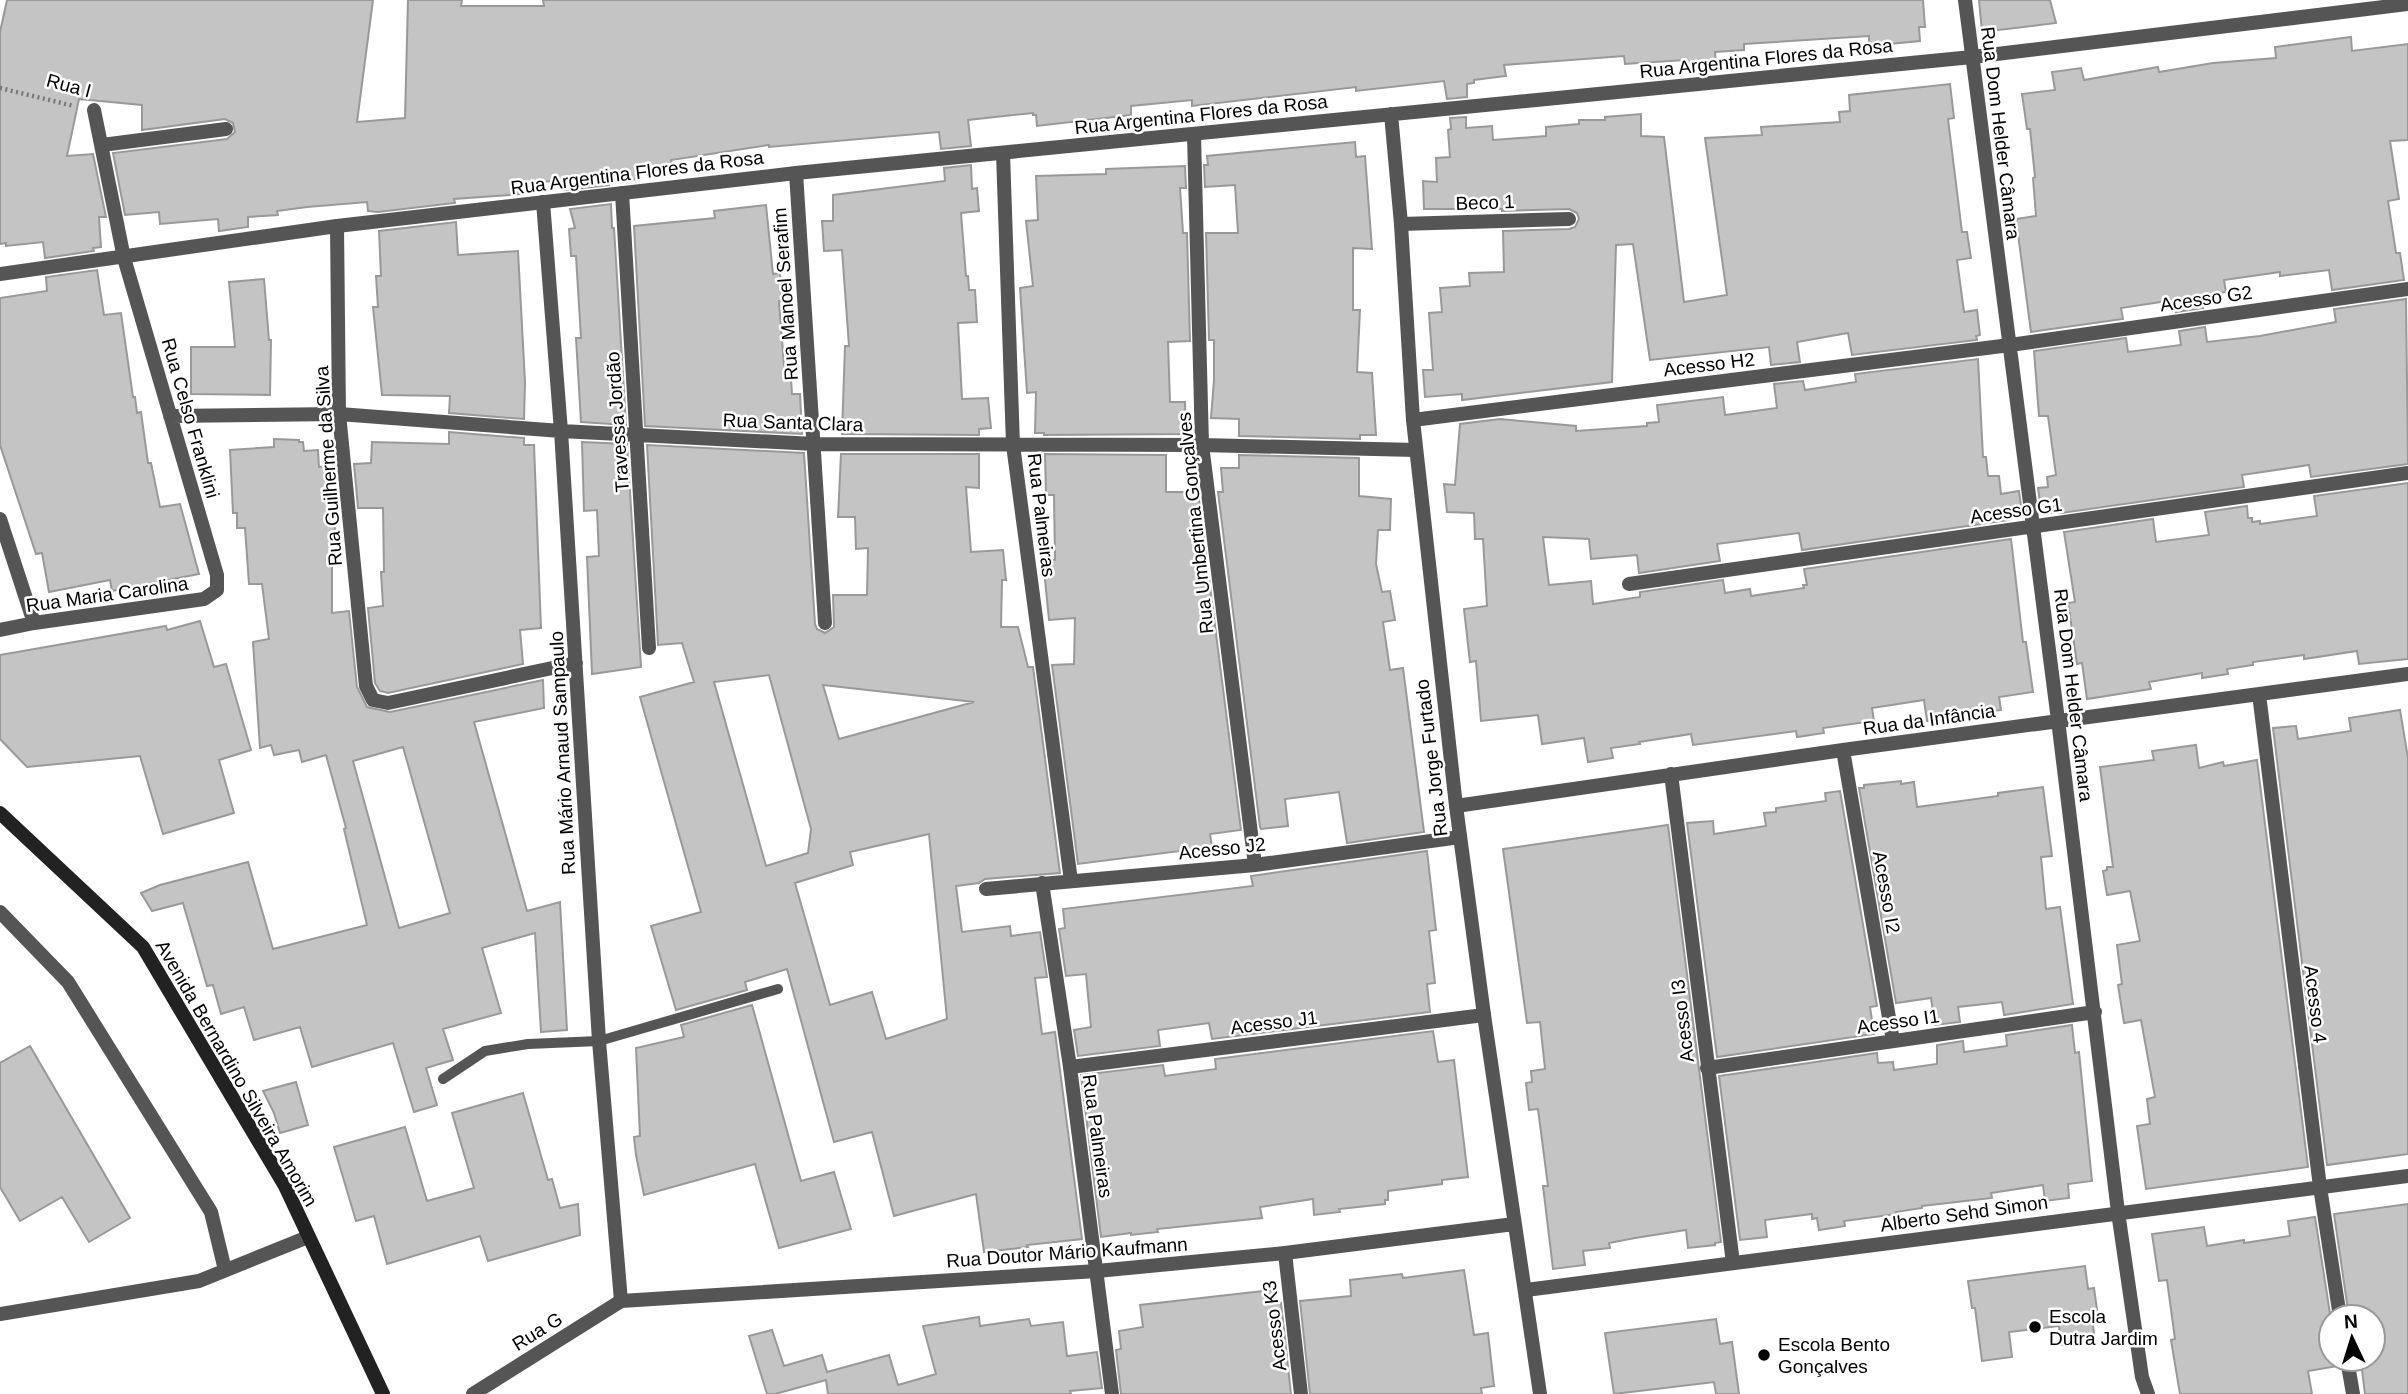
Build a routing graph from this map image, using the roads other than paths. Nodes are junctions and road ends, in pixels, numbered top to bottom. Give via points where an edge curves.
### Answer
1 (1965, 0) edge
2 (2408, 4) edge
3 (1972, 57) junction
4 (94, 110) road end
5 (1391, 114) junction
6 (226, 129) dead end
7 (1194, 135) junction
8 (102, 145) junction
9 (1003, 153) junction
10 (796, 173) junction
11 (622, 193) junction
12 (543, 202) junction
13 (1569, 219) dead end
14 (1401, 224) junction
15 (337, 226) junction
16 (124, 258) junction
17 (0, 274) edge
18 (2408, 289) edge
19 (2010, 345) junction
20 (339, 414) junction
21 (170, 416) junction
22 (1413, 420) junction
23 (561, 431) junction
24 (638, 435) junction
25 (815, 444) junction
26 (1013, 445) junction
27 (1202, 445) junction
28 (1416, 450) junction
29 (2408, 473) edge
30 (0, 519) edge
31 (2033, 527) junction
32 (1629, 584) dead end
33 (217, 590) joint
34 (34, 623) junction
35 (825, 623) dead end
36 (0, 630) edge
37 (649, 648) dead end
38 (576, 663) junction
39 (2408, 674) edge
40 (2259, 694) junction
41 (2058, 720) junction
42 (1843, 750) junction
43 (1671, 774) junction
44 (1456, 806) junction
45 (0, 813) edge
46 (1460, 837) junction
47 (1255, 864) junction
48 (1071, 881) junction
49 (1042, 883) junction
50 (986, 889) dead end
51 (0, 912) edge
52 (778, 989) dead end
53 (2095, 1012) junction
54 (1484, 1015) junction
55 (599, 1041) junction
56 (1894, 1041) junction
57 (1070, 1067) junction
58 (1707, 1068) junction
59 (443, 1079) dead end
60 (2408, 1176) edge
61 (2320, 1187) junction
62 (2118, 1212) junction
63 (1514, 1224) junction
64 (308, 1237) junction
65 (1284, 1253) junction
66 (1732, 1263) junction
67 (225, 1270) junction
68 (1097, 1271) junction
69 (1526, 1290) junction
70 (621, 1301) junction
71 (2338, 1303) edge
72 (0, 1314) edge
73 (2349, 1373) edge
74 (383, 1394) edge
75 (473, 1394) edge
76 (1112, 1394) edge
77 (1301, 1394) edge
78 (1540, 1394) edge
79 (2148, 1394) edge
80 (2353, 1394) edge

1 - 3 street, Rua Dom Helder Câmara
2 - 3 street, Rua Argentina Flores da Rosa
3 - 5 street, Rua Argentina Flores da Rosa
3 - 19 street, Rua Dom Helder Câmara
4 - 8 street, Rua I
5 - 7 street, Rua Argentina Flores da Rosa
5 - 14 street, Rua Jorge Furtado
6 - 8 street
7 - 9 street, Rua Argentina Flores da Rosa
7 - 27 street, Rua Umbertina Gonçalves
8 - 16 street, Rua I
9 - 10 street, Rua Argentina Flores da Rosa
9 - 26 street, Rua Palmeiras
10 - 11 street, Rua Argentina Flores da Rosa
10 - 25 street, Rua Manoel Serafim
11 - 12 street, Rua Argentina Flores da Rosa
11 - 24 street, Travessa Jordão
12 - 15 street, Rua Argentina Flores da Rosa
12 - 23 street, Rua Mário Arnaud Sampaulo
13 - 14 street, Beco 1
14 - 22 street, Rua Jorge Furtado
15 - 16 street, Rua Argentina Flores da Rosa
15 - 20 street, Rua Guilherme da Silva
16 - 17 street, Rua Argentina Flores da Rosa
16 - 21 street, Rua Celso Franklini
18 - 19 street, Acesso G2
19 - 22 street, Acesso H2
19 - 31 street, Rua Dom Helder Câmara
20 - 21 street, Rua Santa Clara
20 - 23 street, Rua Santa Clara
20 - 38 street, Rua Guilherme da Silva via 366,686 373,700 388,704
21 - 33 street, Rua Celso Franklini
22 - 28 street, Rua Jorge Furtado
23 - 24 street, Rua Santa Clara
23 - 38 street, Rua Mário Arnaud Sampaulo
24 - 25 street, Rua Santa Clara
24 - 37 street, Travessa Jordão
25 - 26 street, Rua Santa Clara
25 - 35 street, Rua Manoel Serafim
26 - 27 street, Rua Santa Clara
26 - 48 street, Rua Palmeiras
27 - 28 street, Rua Santa Clara
27 - 47 street, Rua Umbertina Gonçalves
28 - 44 street, Rua Jorge Furtado
29 - 31 street, Acesso G1
30 - 34 street
31 - 32 street, Acesso G1
31 - 41 street, Rua Dom Helder Câmara
33 - 34 street, Rua Maria Carolina via 204,599
34 - 36 street, Rua Maria Carolina
38 - 55 street, Rua Mário Arnaud Sampaulo
39 - 40 street, Rua da Infância
40 - 41 street, Rua da Infância
40 - 61 street, Acesso 4
41 - 42 street, Rua da Infância
41 - 53 street, Rua Dom Helder Câmara
42 - 43 street, Rua da Infância
42 - 56 street, Acesso I2
43 - 44 street, Rua da Infância
43 - 58 street, Acesso I3
44 - 46 street, Rua Jorge Furtado
45 - 64 main road, Avenida Bernardino Silveira Amorim via 144,947 285,1186
46 - 47 street, Acesso J2
46 - 54 street, Rua Jorge Furtado
47 - 48 street, Acesso J2
48 - 49 street, Acesso J2
49 - 50 street, Acesso J2
49 - 57 street, Rua Palmeiras
51 - 67 street via 68,982 212,1212
52 - 55 lane
53 - 56 street, Acesso I1
53 - 62 street, Rua Dom Helder Câmara
54 - 57 street, Acesso J1
54 - 63 street, Rua Jorge Furtado
55 - 59 lane via 485,1051
55 - 70 street, Rua Mário Arnaud Sampaulo
56 - 58 street, Acesso I1
57 - 68 street, Rua Palmeiras
58 - 66 street, Acesso I3
60 - 61 street, Alberto Sehd Simon
61 - 62 street, Alberto Sehd Simon
61 - 71 street, Acesso 4
62 - 66 street, Alberto Sehd Simon
62 - 79 street, Rua Dom Helder Câmara
63 - 65 street, Rua Doutor Mário Kaufmann
63 - 69 street, Rua Jorge Furtado
64 - 67 street
64 - 74 main road, Avenida Bernardino Silveira Amorim
65 - 68 street, Rua Doutor Mário Kaufmann
65 - 77 street, Acesso K3
66 - 69 street, Alberto Sehd Simon
67 - 72 street via 199,1281
68 - 70 street, Rua Doutor Mário Kaufmann
68 - 76 street, Rua Palmeiras
69 - 78 street, Rua Jorge Furtado
70 - 75 street, Rua G
73 - 80 street

